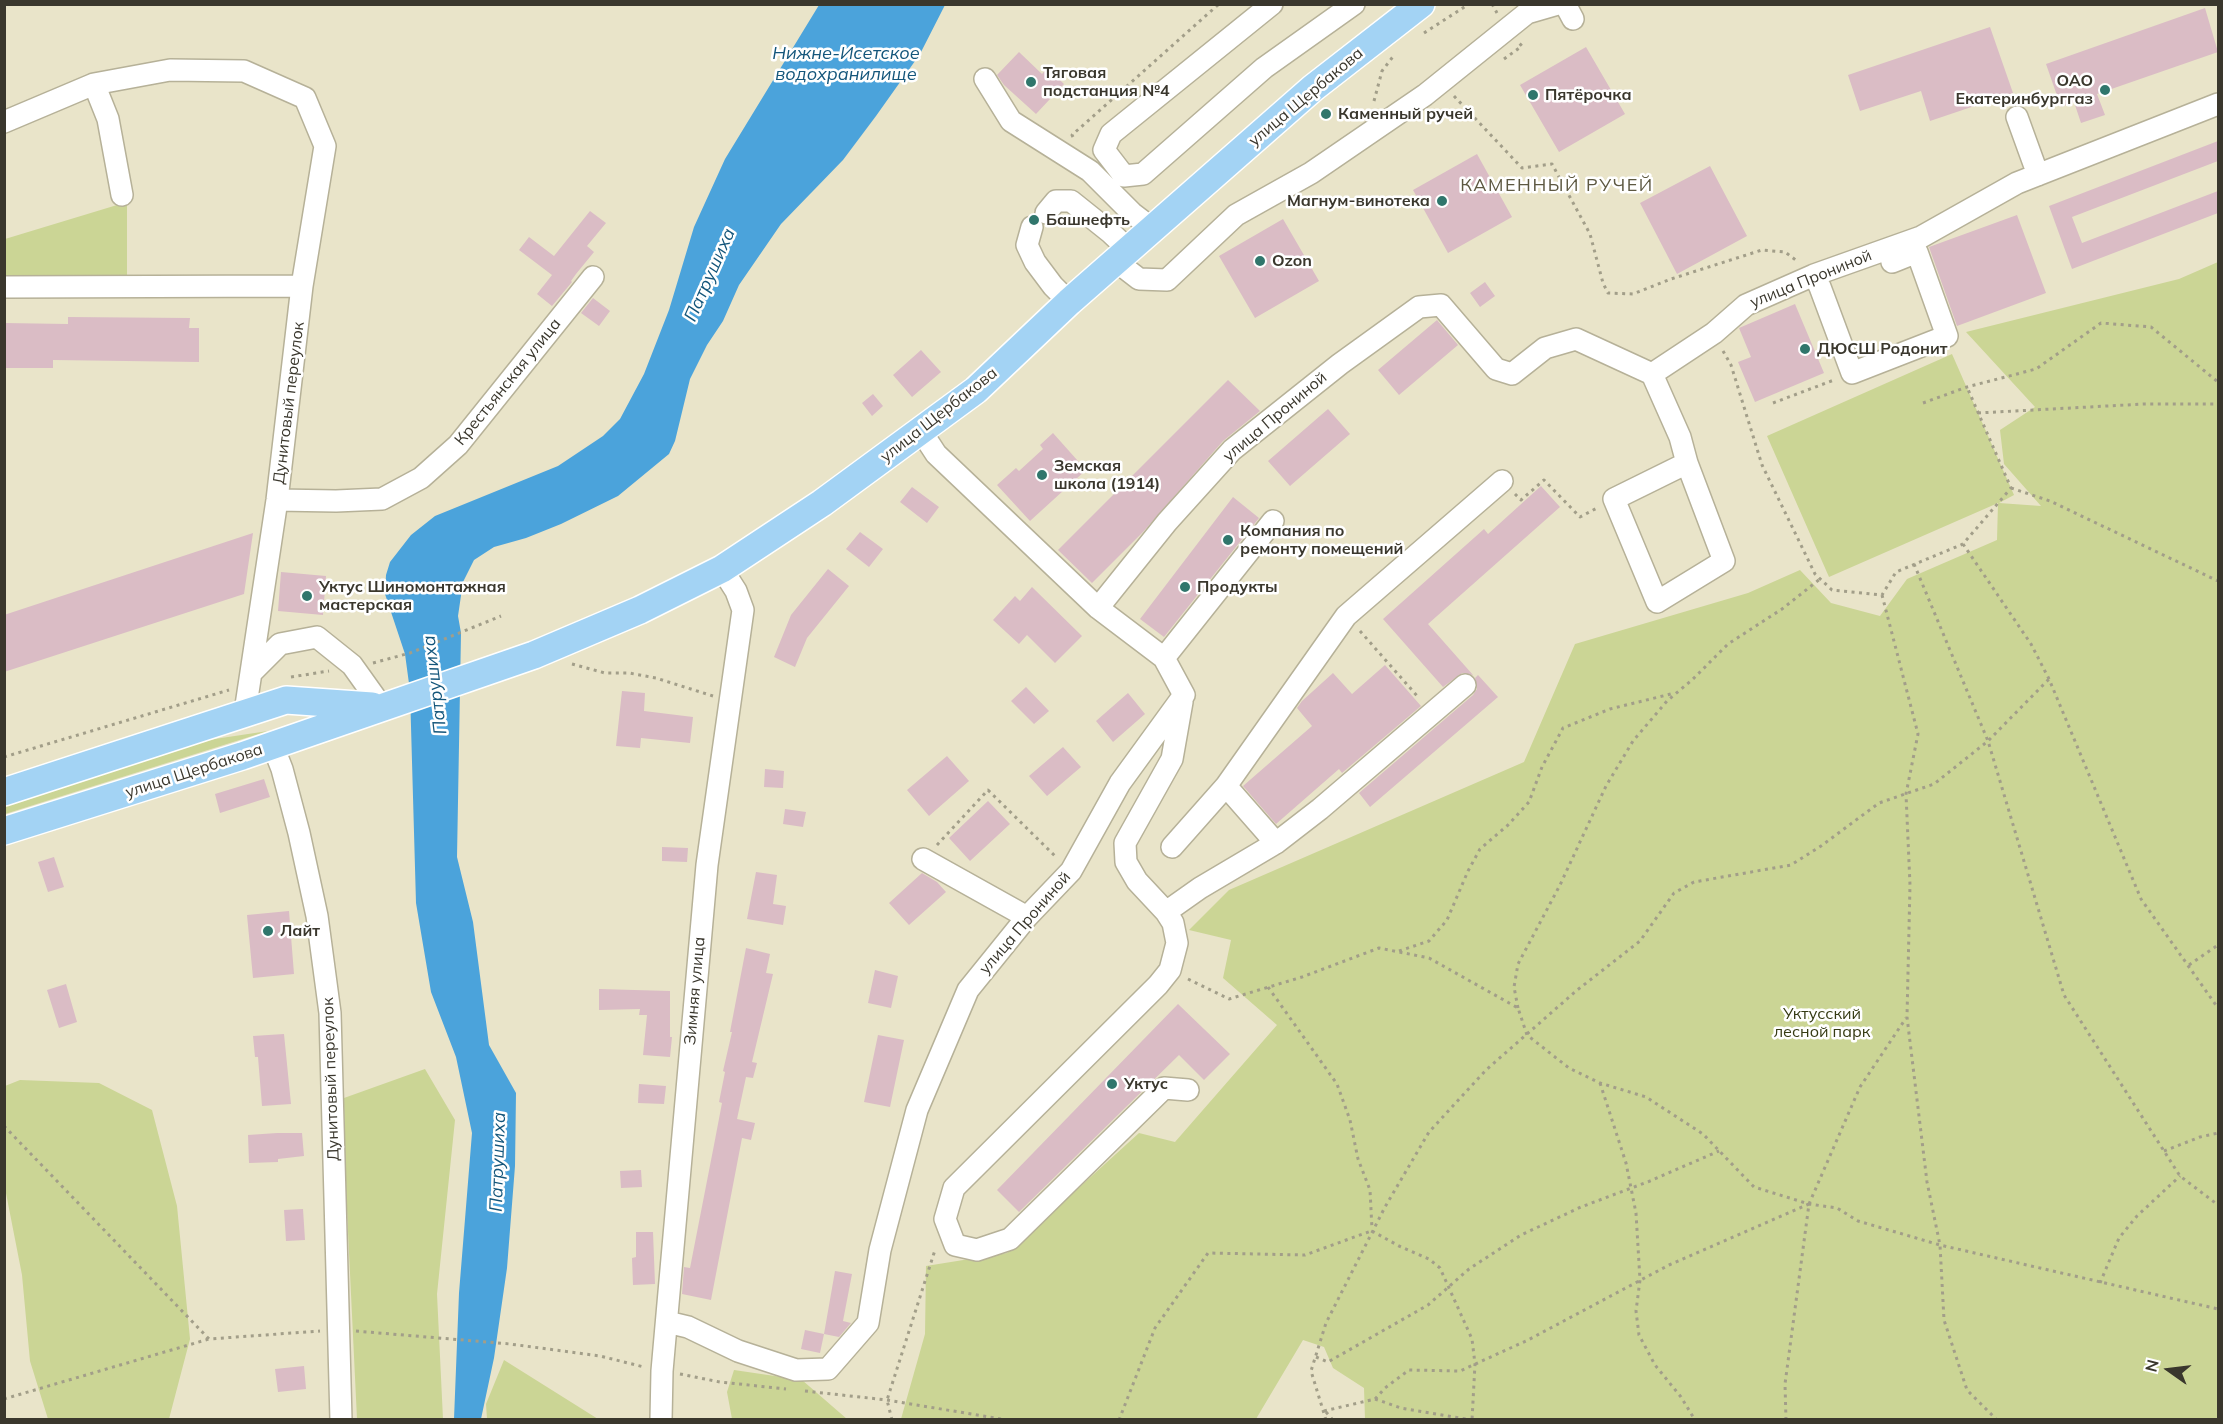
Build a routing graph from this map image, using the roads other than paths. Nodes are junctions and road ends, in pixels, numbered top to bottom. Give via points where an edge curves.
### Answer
1 (1272, 4) edge
2 (1354, 4) edge
3 (1421, 4) edge
4 (1524, 9) edge
5 (1565, 9) edge
6 (985, 79) dead end
7 (94, 84) junction
8 (2218, 104) edge
9 (2017, 117) dead end
10 (4, 122) edge
11 (2038, 175) junction
12 (122, 195) dead end
13 (1153, 229) junction
14 (1123, 256) junction
15 (593, 278) dead end
16 (1817, 281) junction
17 (302, 286) junction
18 (4, 287) edge
19 (1069, 302) junction
20 (1652, 374) junction
21 (921, 431) junction
22 (1687, 463) junction
23 (1502, 481) road end
24 (277, 500) junction
25 (1273, 521) dead end
26 (722, 569) junction
27 (1098, 608) junction
28 (1164, 658) junction
29 (251, 673) junction
30 (1465, 685) dead end
31 (1184, 695) junction
32 (392, 705) junction
33 (245, 712) junction
34 (273, 746) junction
35 (1226, 786) junction
36 (4, 792) edge
37 (4, 831) edge
38 (1276, 843) junction
39 (1172, 847) dead end
40 (923, 859) road end
41 (1166, 912) junction
42 (1027, 917) junction
43 (1188, 1090) dead end
44 (668, 1322) junction
45 (341, 1419) edge
46 (662, 1419) edge

1 - 2 street via 1111,134 1104,150 1124,176 1143,174 1264,68
3 - 13 main road, улица Щербакова via 1313,88
4 - 5 street
4 - 14 street via 1508,29 1425,95 1311,173 1236,215 1167,280 1139,279
6 - 13 street via 1011,121 1090,171
7 - 10 street
7 - 12 street via 108,119
7 - 17 street, Дунитовый переулок via 170,70 244,71 304,98 325,146
8 - 11 street, улица Прониной
9 - 11 street
11 - 16 street, улица Прониной via 1921,237
13 - 14 main road, улица Щербакова
14 - 19 main road, улица Щербакова
14 - 19 street via 1111,233 1071,201 1056,201 1039,220 1026,245 1053,286
15 - 24 street, Крестьянская улица via 459,446 421,478 382,499
16 - 16 street via 1852,373 1947,336 1917,252
16 - 20 street, улица Прониной via 1746,305 1714,333
17 - 18 street
17 - 24 street, Дунитовый переулок
19 - 21 main road, улица Щербакова via 976,390
20 - 22 street via 1680,437
20 - 27 street, улица Прониной via 1576,339 1545,348 1512,374 1496,369 1441,305 1419,307 1340,363 1232,450 1167,522
21 - 26 main road, улица Щербакова
21 - 27 street via 936,454
22 - 22 street via 1614,499 1657,602 1724,561
23 - 35 street via 1346,616
24 - 29 street, Дунитовый переулок
25 - 28 street
26 - 32 main road, улица Щербакова via 640,610 534,655
26 - 44 street, Зимняя улица via 743,609 706,877
27 - 28 street
28 - 31 street
29 - 32 street via 279,644 317,637
29 - 33 street, Дунитовый переулок
30 - 38 street
31 - 41 street via 1172,759 1125,843 1126,862 1137,881
31 - 42 street, улица Прониной via 1120,783 1071,871
32 - 33 main road, улица Щербакова via 286,700
32 - 34 main road, улица Щербакова
33 - 36 main road, улица Щербакова
34 - 37 main road, улица Щербакова
34 - 45 street, Дунитовый переулок via 315,906 330,1013
35 - 38 street via 1255,810
35 - 39 street
38 - 41 street
40 - 42 street
41 - 43 street via 1177,943 1170,970 954,1188 945,1219 956,1245 977,1250 1010,1239 1164,1088
42 - 44 street, улица Прониной via 968,990 917,1110 880,1250 868,1323 828,1369 796,1370
44 - 46 street, Зимняя улица

